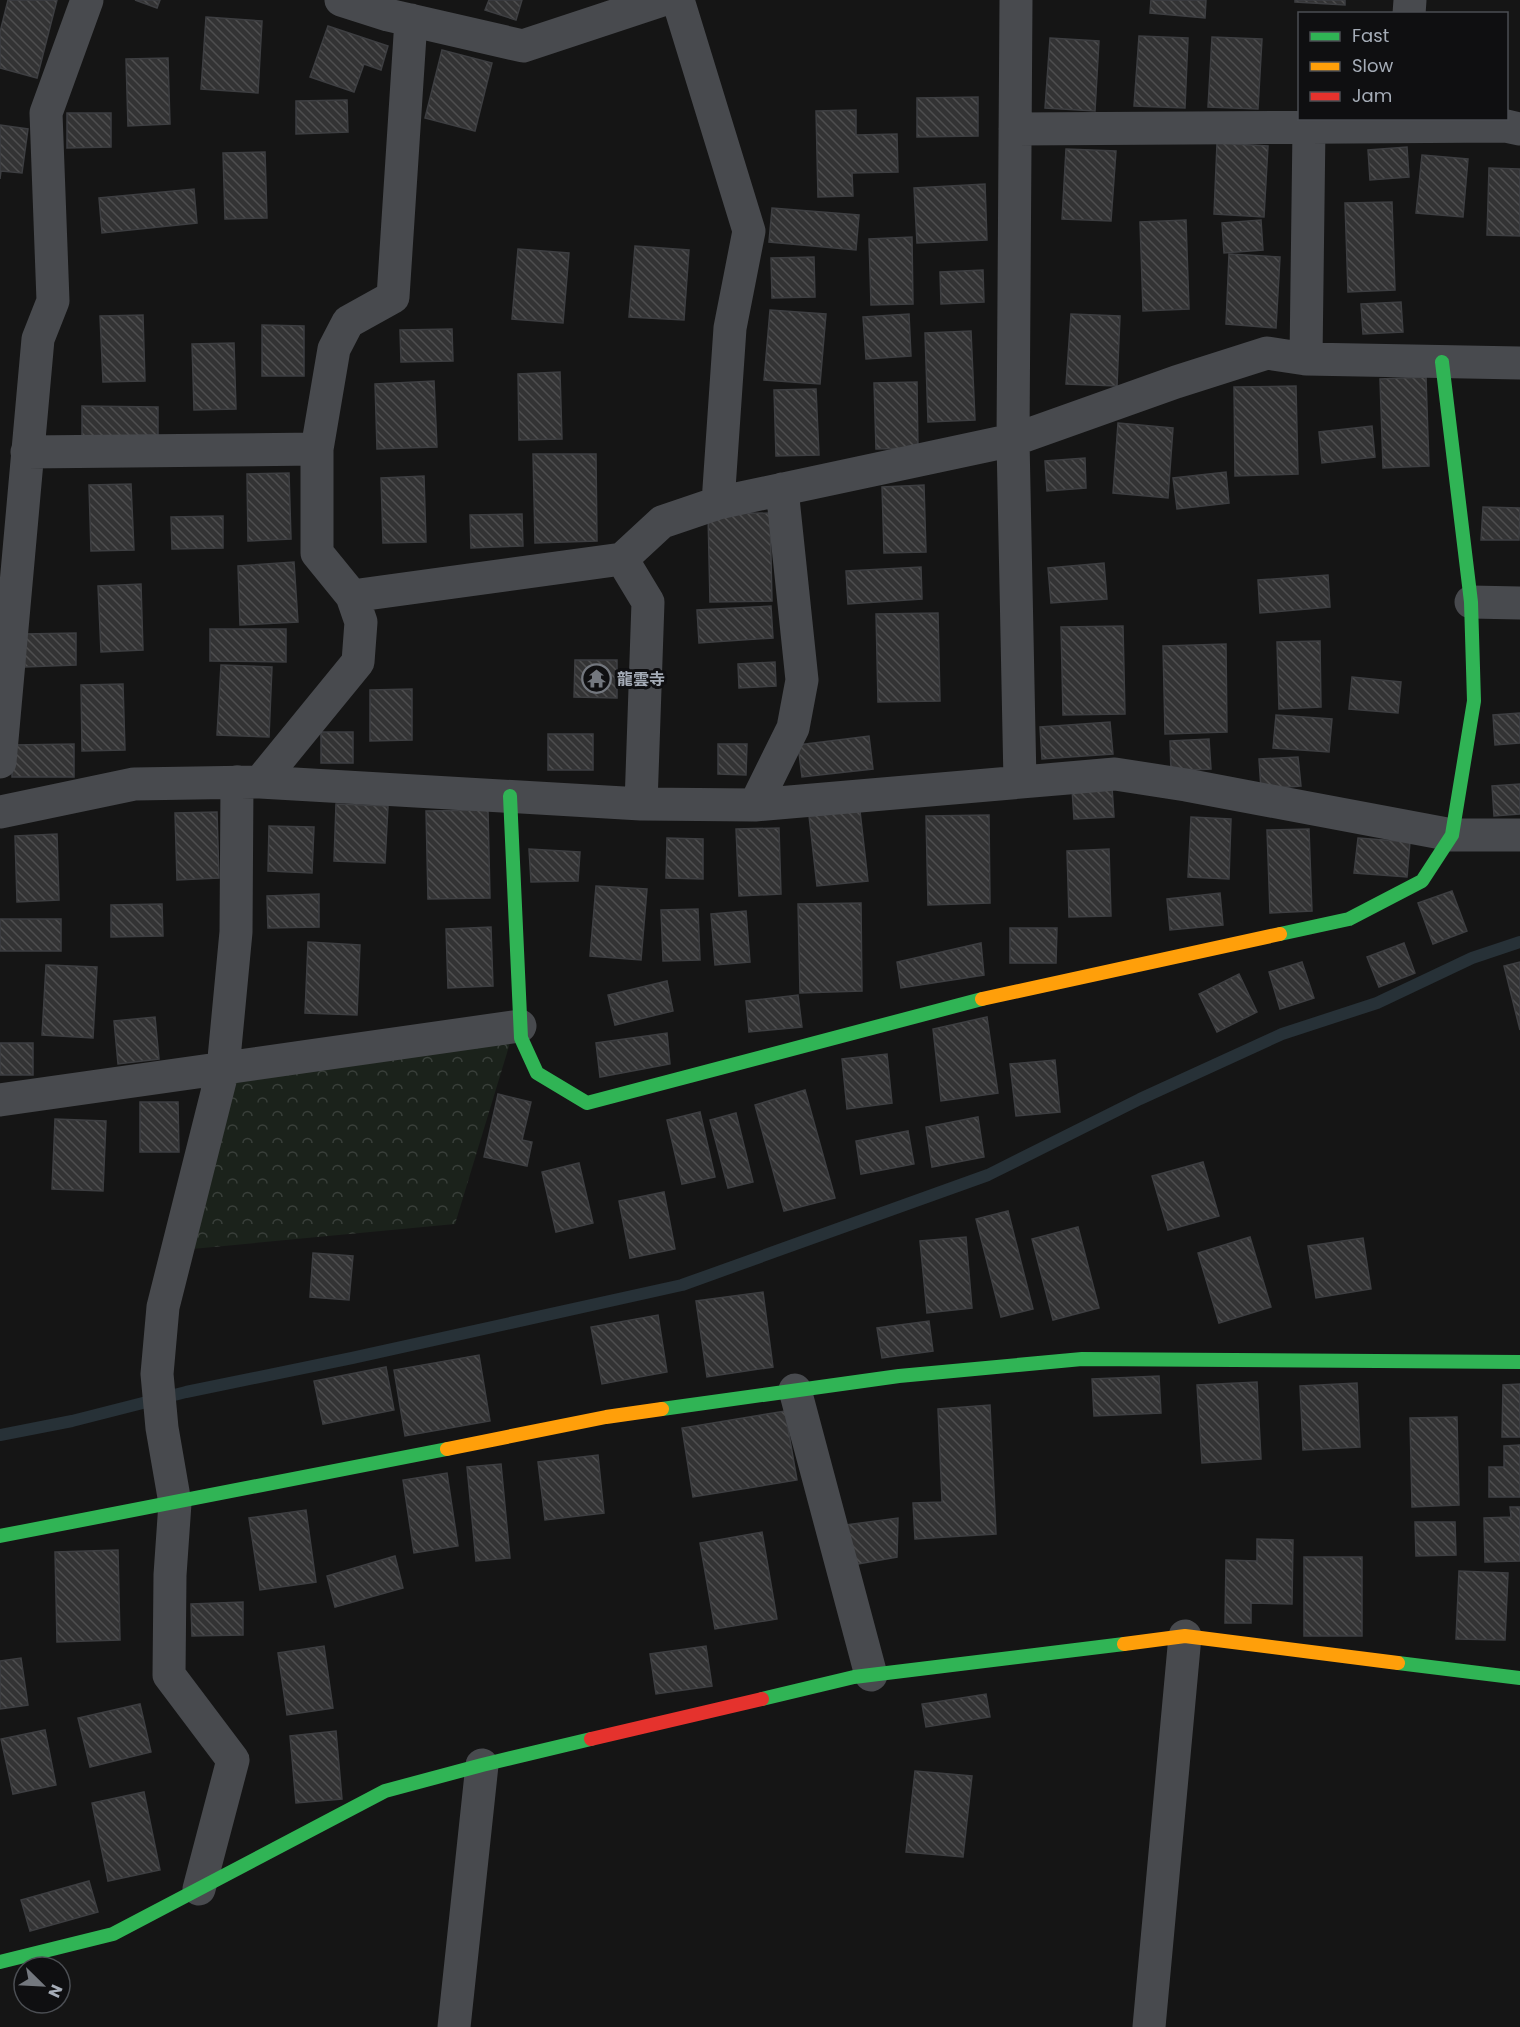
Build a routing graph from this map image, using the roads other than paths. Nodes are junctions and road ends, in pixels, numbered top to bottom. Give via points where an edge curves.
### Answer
1 (87, 0) edge
2 (341, 0) edge
3 (662, 0) edge
4 (678, 0) edge
5 (1016, 0) edge
6 (397, 12) edge
7 (1402, 123) edge
8 (1309, 128) junction
9 (1015, 129) junction
10 (1520, 129) edge
11 (1306, 359) junction
12 (1442, 362) junction
13 (1520, 363) edge
14 (18, 439) edge
15 (1013, 440) junction
16 (317, 449) junction
17 (782, 489) junction
18 (718, 502) junction
19 (622, 559) junction
20 (352, 596) junction
21 (1472, 602) junction
22 (1520, 603) edge
23 (0, 762) edge
24 (248, 782) junction
25 (1020, 782) junction
26 (510, 796) junction
27 (640, 804) junction
28 (754, 805) junction
29 (0, 812) edge
30 (1520, 835) edge
31 (1452, 836) junction
32 (520, 1026) junction
33 (223, 1069) junction
34 (0, 1100) edge
35 (1520, 1362) edge
36 (795, 1390) junction
37 (175, 1503) junction
38 (0, 1536) edge
39 (1185, 1636) junction
40 (871, 1675) junction
41 (1520, 1678) edge
42 (482, 1765) junction
43 (199, 1888) junction
44 (0, 1962) edge
45 (454, 2027) edge
46 (1149, 2027) edge

1 - 14 street via 45,113 53,301 38,339
2 - 6 street
3 - 6 street via 523,46
4 - 18 street via 749,231 730,328
5 - 9 street
6 - 16 street via 393,297 348,322 334,349
7 - 8 street
7 - 10 street
8 - 9 street
8 - 11 street
9 - 15 street
11 - 12 street
11 - 15 street via 1268,352
12 - 13 street
12 - 21 street
14 - 16 street
14 - 23 street
15 - 17 street
15 - 25 street
16 - 20 street via 317,553
17 - 18 street
17 - 28 street via 802,680 793,728
18 - 19 street via 662,522
19 - 20 street
19 - 27 street via 648,602
20 - 24 street via 361,622 358,662
21 - 22 street
21 - 31 street via 1474,701
24 - 26 street
24 - 29 street via 134,784
24 - 33 street
25 - 28 street
25 - 31 street via 1115,774
26 - 27 street
26 - 32 street
27 - 28 street
30 - 31 street
31 - 32 street via 1422,881 1348,919 991,997 587,1103 537,1073 521,1038
32 - 33 street
33 - 34 street
33 - 37 street via 163,1307 157,1374
35 - 36 street via 1082,1359
36 - 37 street via 606,1417
36 - 40 street
37 - 38 street
37 - 43 street via 169,1675 233,1760
39 - 40 street
39 - 41 street
39 - 46 street
40 - 42 street
42 - 43 street via 385,1791
42 - 45 street
43 - 44 street via 113,1934

